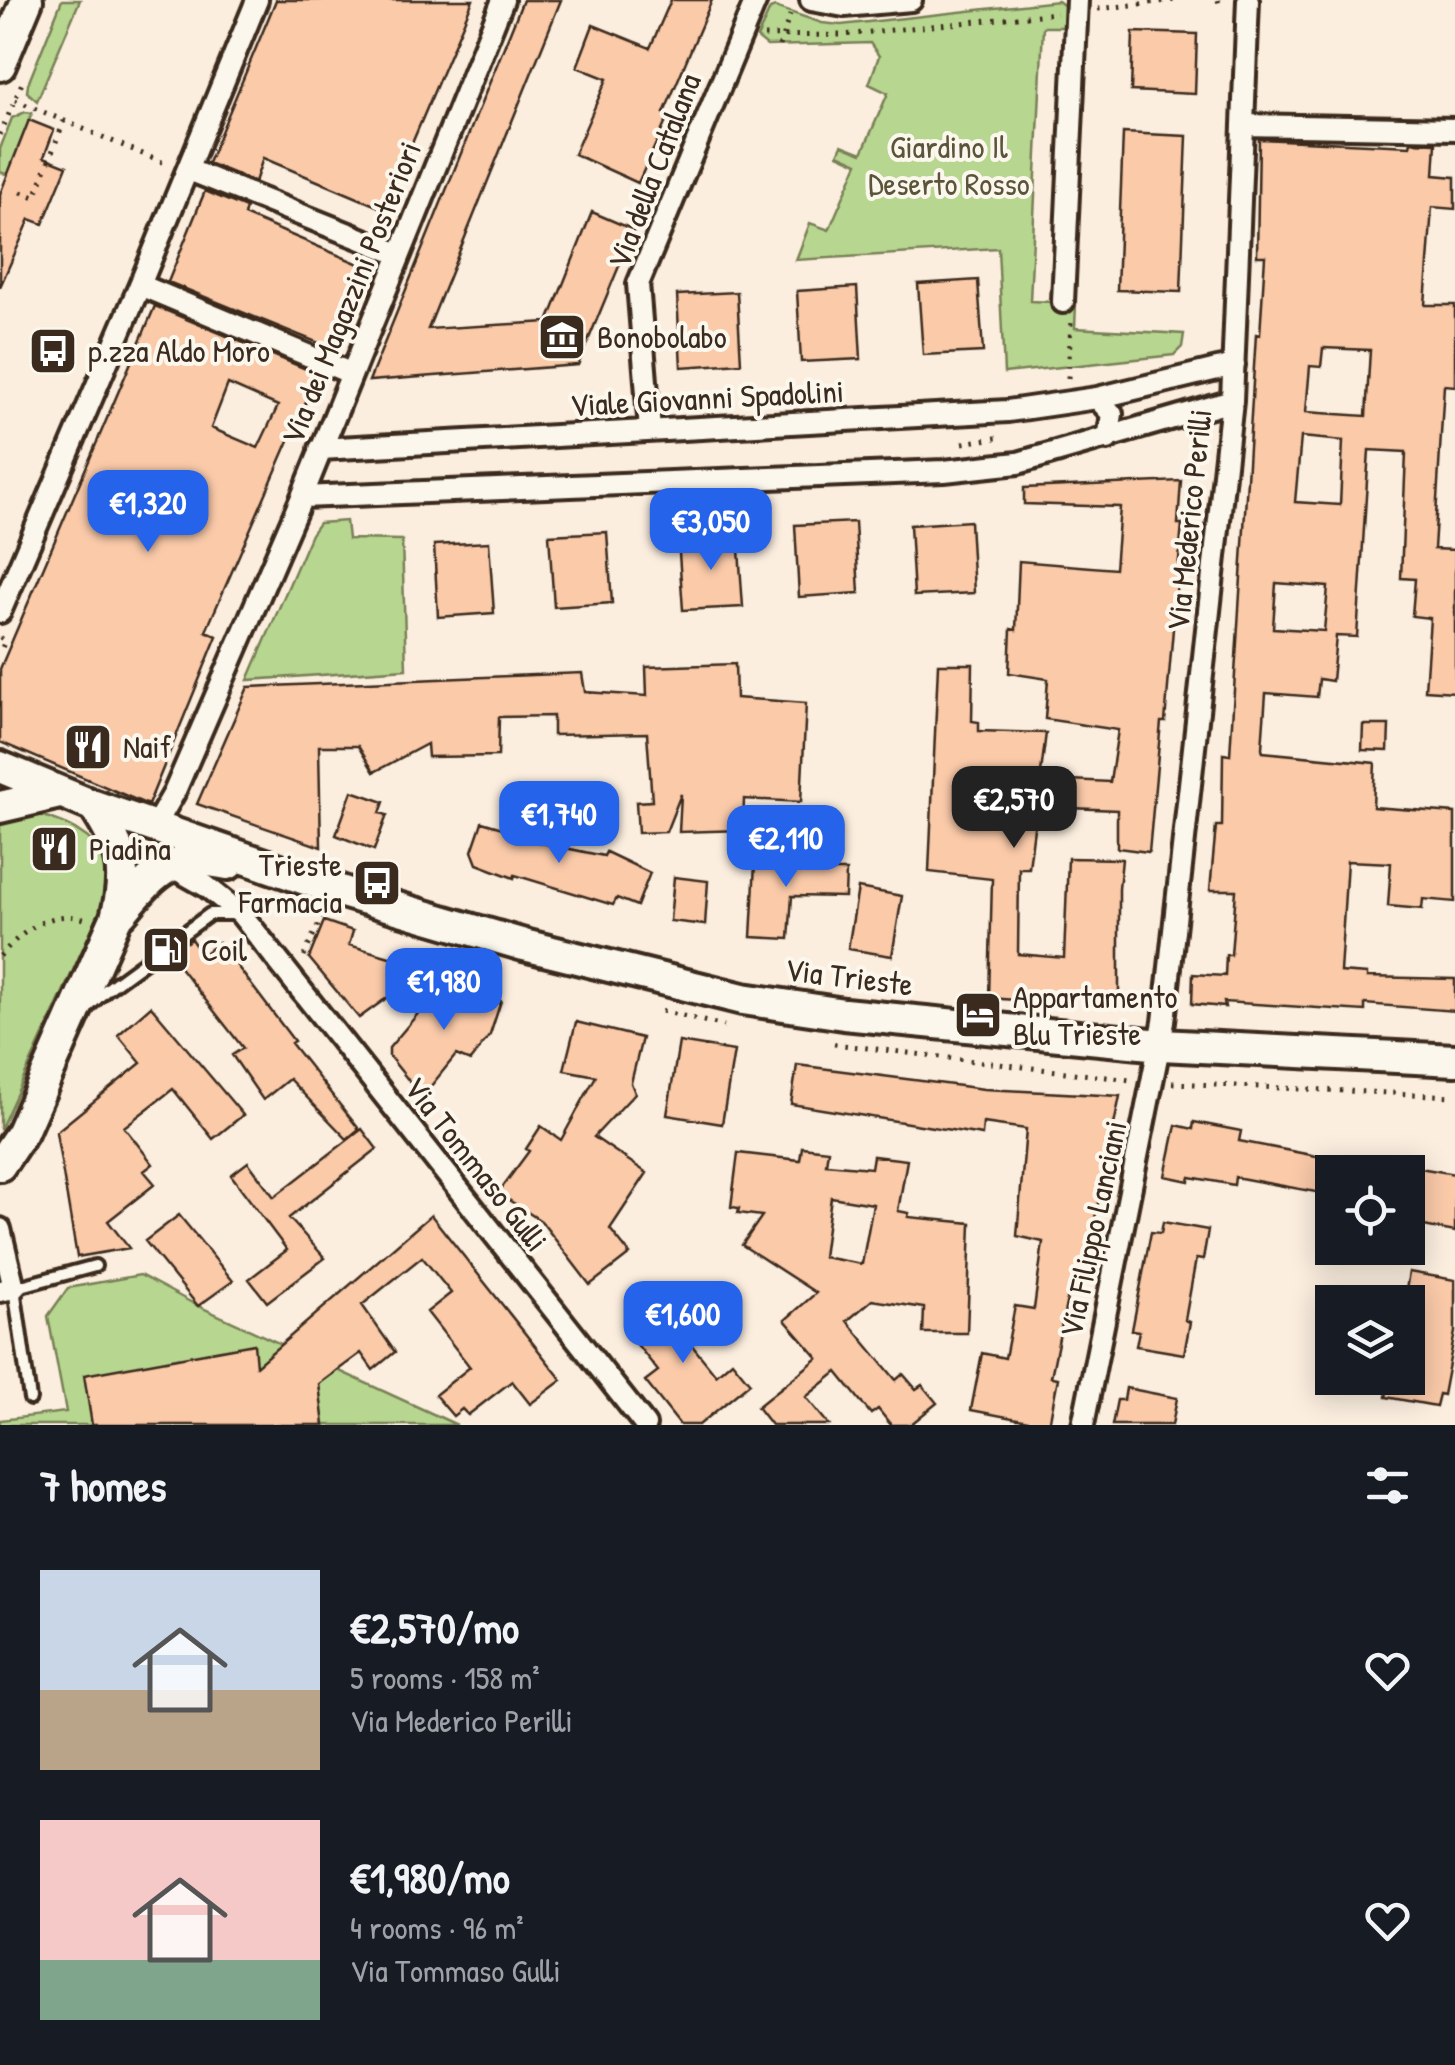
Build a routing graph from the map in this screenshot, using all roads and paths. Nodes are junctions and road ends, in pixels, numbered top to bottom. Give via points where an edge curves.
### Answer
1 (26, 0) edge
2 (257, 0) edge
3 (503, 0) edge
4 (756, 0) edge
5 (811, 0) edge
6 (911, 0) edge
7 (1176, 0) edge
8 (1218, 0) edge
9 (1248, 0) edge
10 (1077, 6) edge
11 (1221, 10) dead end
12 (790, 15) dead end
13 (761, 36) dead end
14 (780, 36) junction
15 (779, 46) dead end
16 (0, 65) edge
17 (15, 100) dead end
18 (64, 121) junction
19 (1244, 125) junction
20 (1455, 129) edge
21 (164, 163) dead end
22 (188, 170) junction
23 (21, 192) dead end
24 (399, 254) junction
25 (142, 280) junction
26 (1063, 302) joint
27 (1234, 365) junction
28 (350, 373) junction
29 (1068, 378) dead end
30 (1097, 398) junction
31 (1232, 401) junction
32 (650, 430) junction
33 (1108, 440) junction
34 (320, 449) junction
35 (302, 497) junction
36 (0, 612) edge
37 (0, 638) edge
38 (0, 652) edge
39 (0, 766) edge
40 (60, 793) junction
41 (94, 806) junction
42 (0, 808) edge
43 (155, 826) junction
44 (169, 866) junction
45 (309, 880) junction
46 (346, 893) junction
47 (241, 914) junction
48 (113, 925) junction
49 (0, 956) edge
50 (285, 972) junction
51 (68, 1026) junction
52 (1161, 1045) junction
53 (1455, 1060) edge
54 (0, 1165) edge
55 (0, 1229) edge
56 (95, 1266) dead end
57 (7, 1289) edge
58 (30, 1399) dead end
59 (645, 1425) edge
60 (1083, 1425) edge

1 - 16 street
2 - 22 street
3 - 24 street, Via dei Magazzini Posteriori
4 - 32 street, Via della Catalana via 638,284
5 - 6 street via 844,6
7 - 10 path
8 - 11 path
9 - 19 street, Via Mederico Perilli
10 - 14 path via 862,34
10 - 26 street
12 - 14 path
13 - 14 path
14 - 15 path
17 - 18 path
18 - 21 path
18 - 23 path via 34,198
19 - 20 street
19 - 27 street, Via Mederico Perilli
22 - 24 street
22 - 25 street
24 - 28 street, Via dei Magazzini Posteriori
25 - 28 street
25 - 36 street
26 - 29 path via 1072,303
27 - 30 street, Viale Giovanni Spadolini
27 - 31 street, Via Mederico Perilli
28 - 34 street, Via dei Magazzini Posteriori
30 - 32 street, Viale Giovanni Spadolini via 1008,411
30 - 33 street via 1112,414
31 - 33 street
31 - 52 street, Via Mederico Perilli
32 - 34 street, Viale Giovanni Spadolini
33 - 35 street via 1018,463 944,471
34 - 35 street, Via dei Magazzini Posteriori
35 - 43 street, Via dei Magazzini Posteriori
37 - 38 path
39 - 40 street, Via Trieste
40 - 41 street, Via Trieste
40 - 42 street
41 - 43 street, Via Trieste
41 - 48 street via 123,862 124,888
43 - 45 street, Via Trieste
44 - 45 street, Via Trieste via 196,859
44 - 47 street, Via Tommaso Gulli
44 - 48 street
45 - 46 street, Via Trieste
46 - 50 path via 336,920 322,916 302,961
46 - 52 street, Via Trieste via 743,999
47 - 50 street, Via Tommaso Gulli
47 - 51 lane via 210,914
48 - 49 path via 60,915 38,923
48 - 51 street
50 - 59 street, Via Tommaso Gulli
51 - 54 street via 22,1132
52 - 53 street, Via Trieste
52 - 60 street, Via Filippo Lanciani
55 - 57 street
56 - 57 lane
57 - 58 lane

